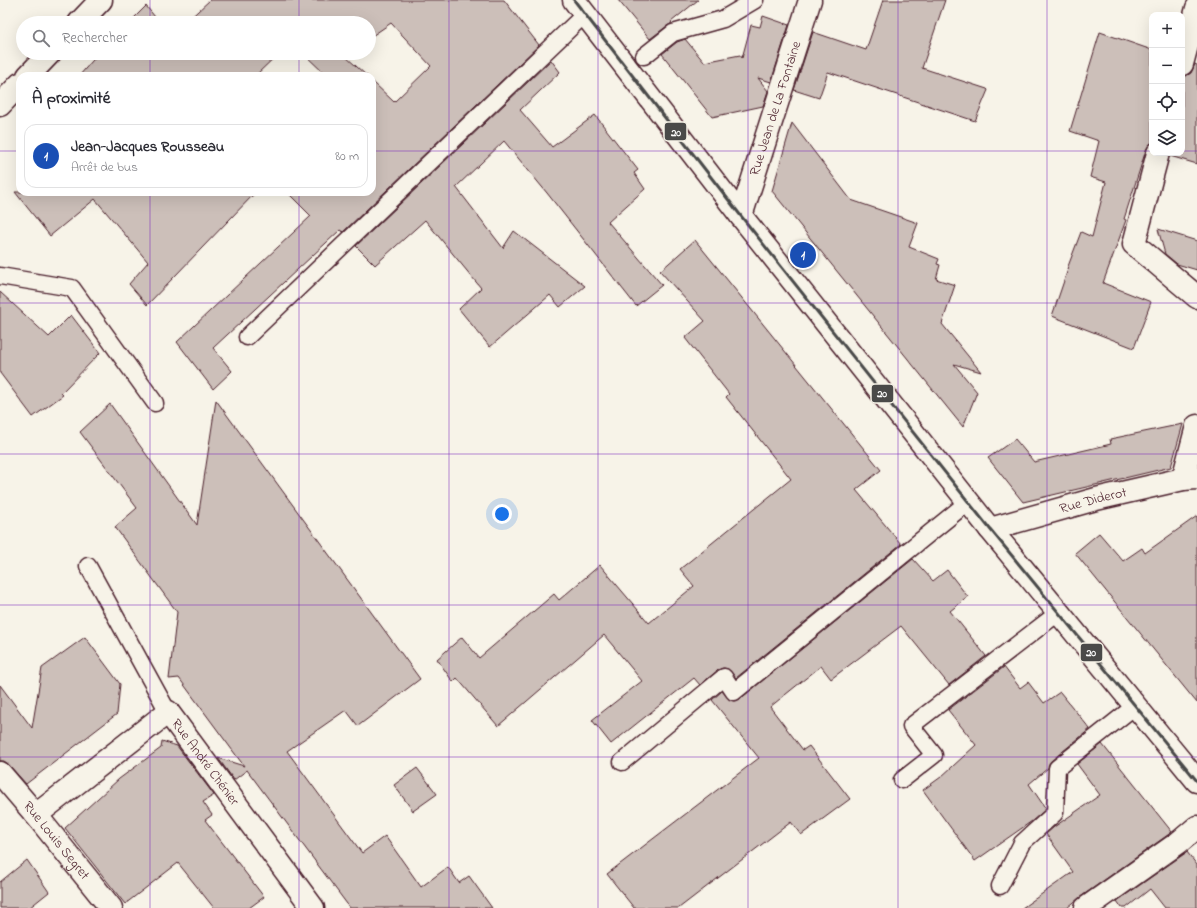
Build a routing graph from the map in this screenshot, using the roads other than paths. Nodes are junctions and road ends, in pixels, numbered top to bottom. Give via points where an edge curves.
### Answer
1 (101, 0) edge
2 (755, 0) edge
3 (810, 0) edge
4 (580, 7) edge
5 (1197, 8) edge
6 (86, 16) edge
7 (1185, 53) edge
8 (644, 56) dead end
9 (43, 60) edge
10 (32, 72) edge
11 (16, 88) edge
12 (0, 105) edge
13 (1157, 156) edge
14 (741, 216) junction
15 (0, 276) edge
16 (1197, 297) edge
17 (247, 337) dead end
18 (155, 403) dead end
19 (1197, 426) edge
20 (1190, 478) edge
21 (968, 502) junction
22 (990, 529) junction
23 (88, 566) dead end
24 (1058, 613) junction
25 (1135, 706) junction
26 (168, 712) junction
27 (622, 762) dead end
28 (0, 773) edge
29 (902, 780) dead end
30 (1197, 780) edge
31 (36, 815) junction
32 (1197, 827) edge
33 (1000, 886) dead end
34 (111, 908) edge
35 (313, 908) edge
36 (1086, 908) edge

1 - 6 street
2 - 8 lane via 723,19 673,33
3 - 14 street, Rue Jean de La Fontaine
4 - 14 street
4 - 17 lane
5 - 7 street
9 - 10 street
11 - 12 street
13 - 16 street via 1134,244
14 - 21 street
15 - 18 lane via 72,288
19 - 20 street
20 - 22 street, Rue Diderot via 1096,499
21 - 22 street
21 - 27 lane via 734,692 724,677
22 - 24 street
23 - 26 lane
24 - 25 street
24 - 29 lane via 911,726 934,755
25 - 30 street
25 - 33 lane via 1057,768 1055,812 1022,843
26 - 31 street, Rue André Chénier
26 - 35 street, Rue André Chénier
28 - 31 street, Rue Louis Segret
31 - 34 street, Rue Louis Segret
32 - 36 street

